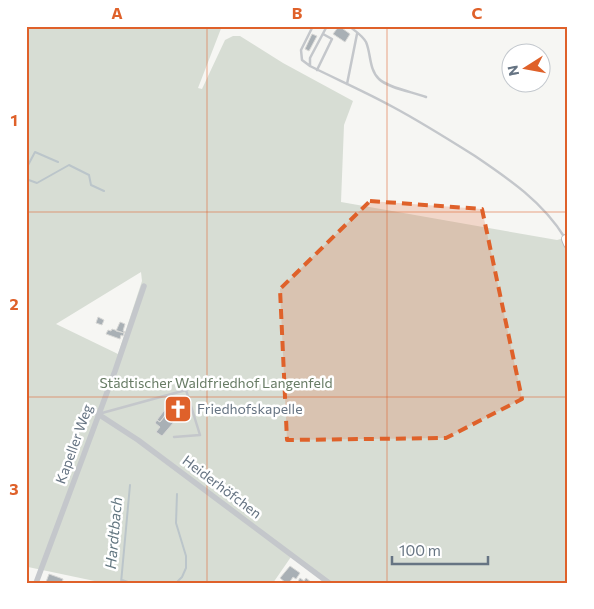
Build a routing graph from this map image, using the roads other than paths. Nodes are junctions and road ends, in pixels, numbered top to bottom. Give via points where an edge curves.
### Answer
1 (313, 26) edge
2 (327, 26) edge
3 (349, 26) edge
4 (357, 33) junction
5 (323, 34) junction
6 (310, 66) junction
7 (317, 70) junction
8 (347, 84) junction
9 (426, 97) dead end
10 (567, 242) edge
11 (144, 286) dead end
12 (98, 414) junction
13 (174, 437) dead end
14 (36, 583) edge
15 (329, 583) edge

1 - 6 lane via 301,50 302,60
2 - 5 lane
3 - 4 lane
4 - 8 lane
4 - 9 lane via 366,43 374,73 379,79
5 - 6 lane via 310,58
5 - 7 lane via 332,40
6 - 7 lane
7 - 8 lane
8 - 10 lane via 439,133 495,170 543,208
11 - 12 street, Kapeller Weg
12 - 13 lane via 186,390 200,436
12 - 14 street, Kapeller Weg
12 - 15 street, Heiderhöfchen via 138,440

